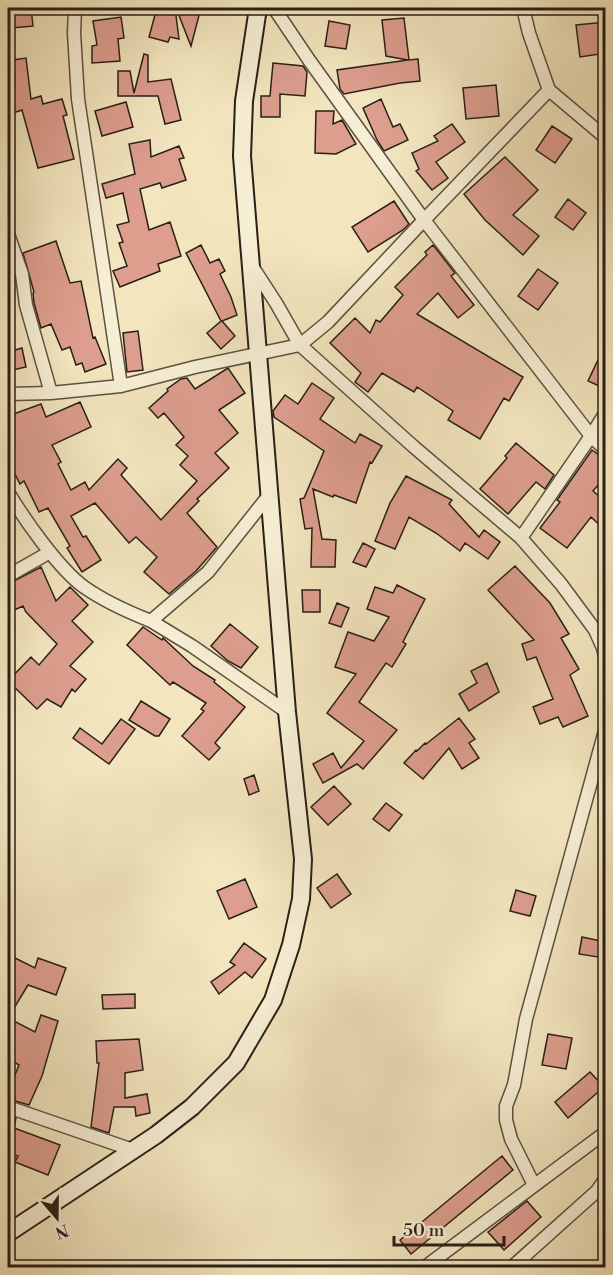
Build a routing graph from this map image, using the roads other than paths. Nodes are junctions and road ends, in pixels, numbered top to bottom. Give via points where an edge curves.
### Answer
1 (75, 8) edge
2 (258, 8) edge
3 (274, 8) edge
4 (524, 8) edge
5 (549, 90) junction
6 (606, 138) edge
7 (424, 220) junction
8 (8, 234) edge
9 (251, 264) junction
10 (300, 345) junction
11 (258, 354) junction
12 (121, 386) junction
13 (51, 393) junction
14 (8, 394) edge
15 (606, 412) edge
16 (591, 436) junction
17 (606, 450) edge
18 (8, 492) edge
19 (270, 494) junction
20 (521, 538) junction
21 (50, 552) junction
22 (8, 576) edge
23 (151, 621) junction
24 (606, 660) edge
25 (287, 712) junction
26 (606, 727) edge
27 (8, 1107) edge
28 (606, 1132) edge
29 (133, 1150) junction
30 (606, 1178) edge
31 (534, 1185) junction
32 (8, 1233) edge
33 (425, 1268) edge
34 (511, 1268) edge

1 - 12 street via 78,99
2 - 9 main road via 244,101 242,156
3 - 7 street
4 - 5 street
5 - 6 street
5 - 7 street
7 - 10 street via 328,322
7 - 16 street
8 - 13 street via 22,274 26,305
9 - 10 street
9 - 11 main road
10 - 11 street
10 - 20 street
11 - 12 street
11 - 19 main road
12 - 13 street
13 - 14 street
15 - 16 street
16 - 17 street
16 - 20 street
18 - 21 street
19 - 23 street via 208,572
19 - 25 main road
20 - 24 street via 595,630
21 - 22 street
21 - 23 street via 83,586
23 - 25 street
25 - 29 main road via 303,859 301,899 273,1000 236,1063 192,1107
26 - 31 street via 506,1106 511,1139
27 - 29 street
28 - 31 street
29 - 32 main road
30 - 34 street via 597,1191
31 - 33 street

